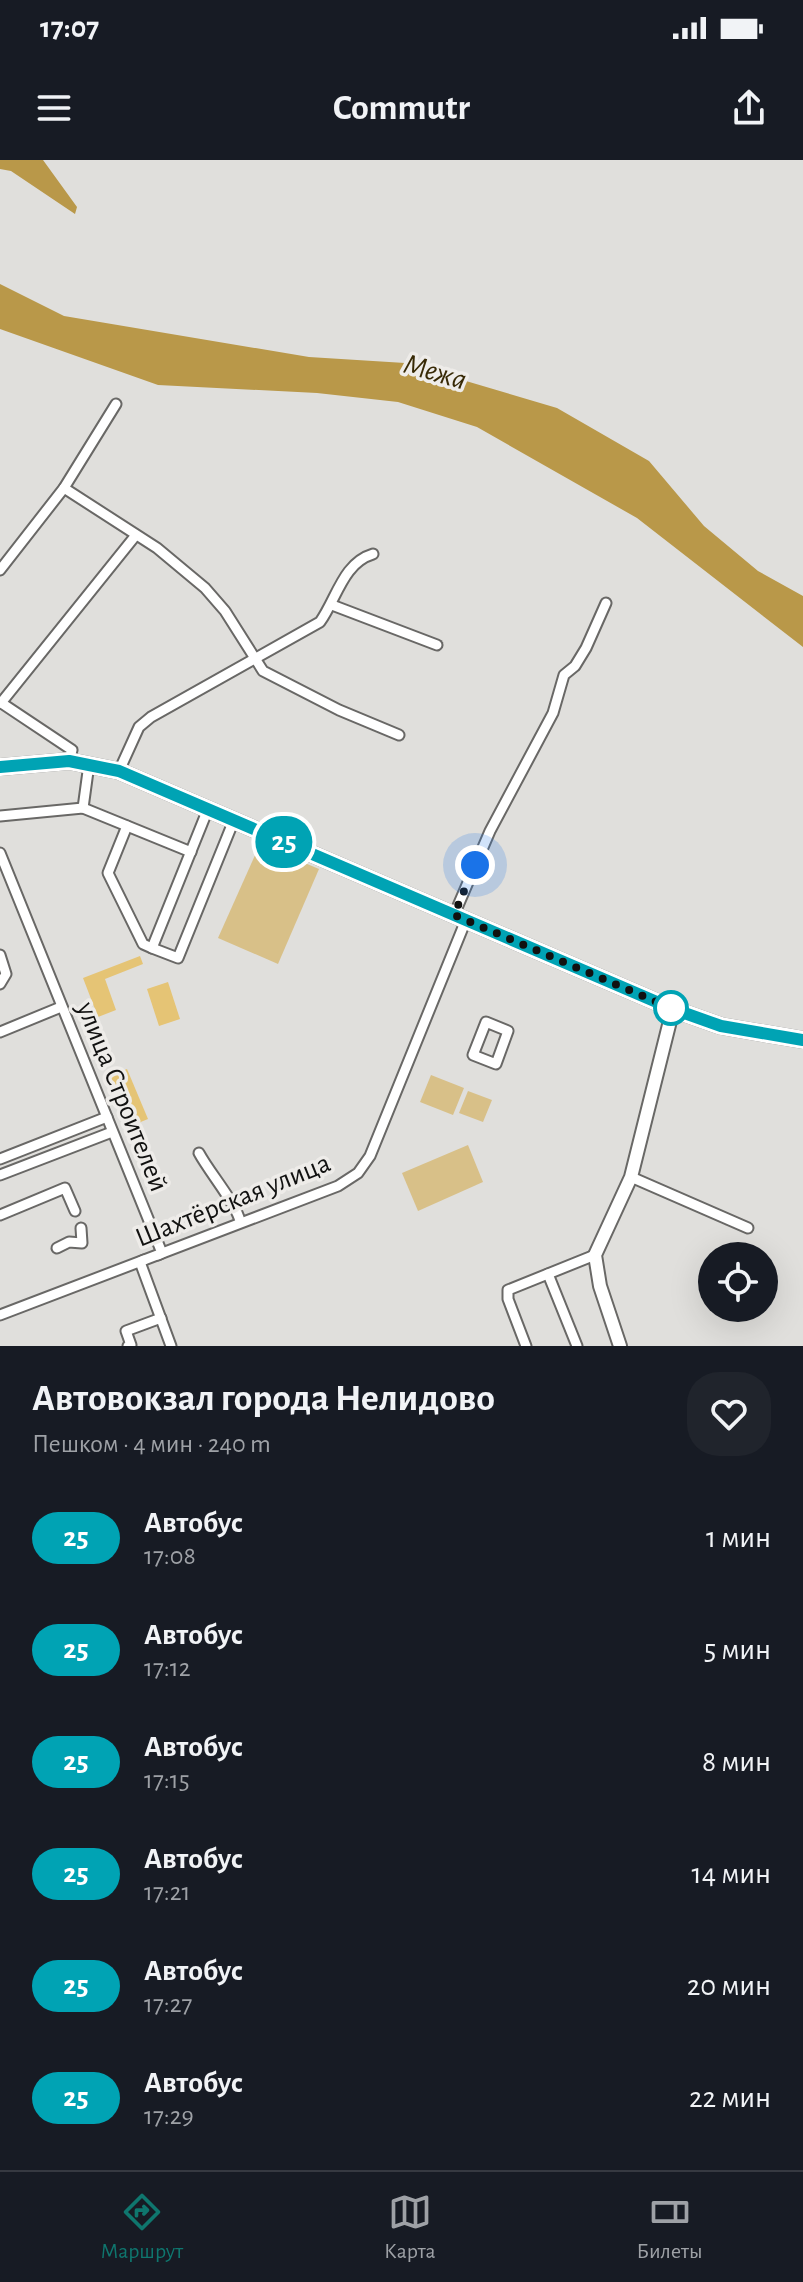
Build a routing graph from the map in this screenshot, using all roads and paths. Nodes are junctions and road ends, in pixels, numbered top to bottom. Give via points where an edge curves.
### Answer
1 (116, 404) dead end
2 (64, 488) junction
3 (136, 535) junction
4 (373, 554) dead end
5 (0, 570) edge
6 (606, 603) dead end
7 (332, 605) junction
8 (437, 645) dead end
9 (254, 660) junction
10 (0, 703) edge
11 (399, 735) dead end
12 (69, 761) junction
13 (89, 764) junction
14 (0, 767) edge
15 (119, 771) junction
16 (83, 808) junction
17 (208, 809) junction
18 (0, 816) edge
19 (234, 820) junction
20 (127, 826) junction
21 (191, 852) junction
22 (0, 853) edge
23 (460, 918) junction
24 (152, 948) junction
25 (0, 955) edge
26 (0, 984) edge
27 (61, 1007) junction
28 (673, 1009) junction
29 (508, 1031) joint
30 (0, 1032) edge
31 (803, 1040) edge
32 (107, 1117) junction
33 (112, 1132) junction
34 (199, 1153) dead end
35 (0, 1159) edge
36 (0, 1175) edge
37 (631, 1177) junction
38 (75, 1211) dead end
39 (0, 1215) edge
40 (240, 1221) junction
41 (81, 1228) dead end
42 (748, 1228) dead end
43 (57, 1248) dead end
44 (162, 1253) junction
45 (595, 1255) junction
46 (140, 1262) junction
47 (548, 1274) junction
48 (0, 1315) edge
49 (161, 1318) junction
50 (128, 1346) edge
51 (171, 1346) edge
52 (526, 1346) edge
53 (577, 1346) edge
54 (620, 1346) edge

1 - 2 street
2 - 3 street
2 - 5 street
3 - 9 street via 205,588
3 - 10 street
4 - 7 street via 348,570
6 - 23 street, Шахтёрская улица via 586,648 564,675 553,713 490,831
7 - 8 street
7 - 9 street via 320,622
9 - 11 street via 285,684
9 - 15 street via 151,717 139,727
10 - 12 street via 72,750
12 - 13 main road
12 - 14 main road
13 - 15 main road
13 - 16 street
15 - 17 main road
16 - 18 street
16 - 20 street
17 - 19 main road
17 - 21 street
19 - 23 main road
19 - 24 street via 178,958
20 - 21 street
20 - 24 street via 108,873 143,944
21 - 24 street
22 - 27 street, улица Строителей
23 - 28 main road
23 - 40 street, Шахтёрская улица via 364,1167 338,1186
25 - 26 street via 6,974
27 - 30 street
27 - 32 street, улица Строителей
28 - 31 main road via 721,1026
28 - 37 street
29 - 29 street via 496,1064 473,1055 486,1022
32 - 33 street, улица Строителей
32 - 35 street
33 - 36 street
33 - 44 street, улица Строителей
34 - 40 street
37 - 42 street
37 - 45 street
38 - 39 street via 65,1188
40 - 44 street, Шахтёрская улица
41 - 43 street via 82,1243
44 - 46 street
45 - 47 street
45 - 54 street
46 - 48 street, Шахтёрская улица
46 - 49 street
47 - 52 street via 508,1290
47 - 53 street
49 - 50 street via 126,1331
49 - 51 street

